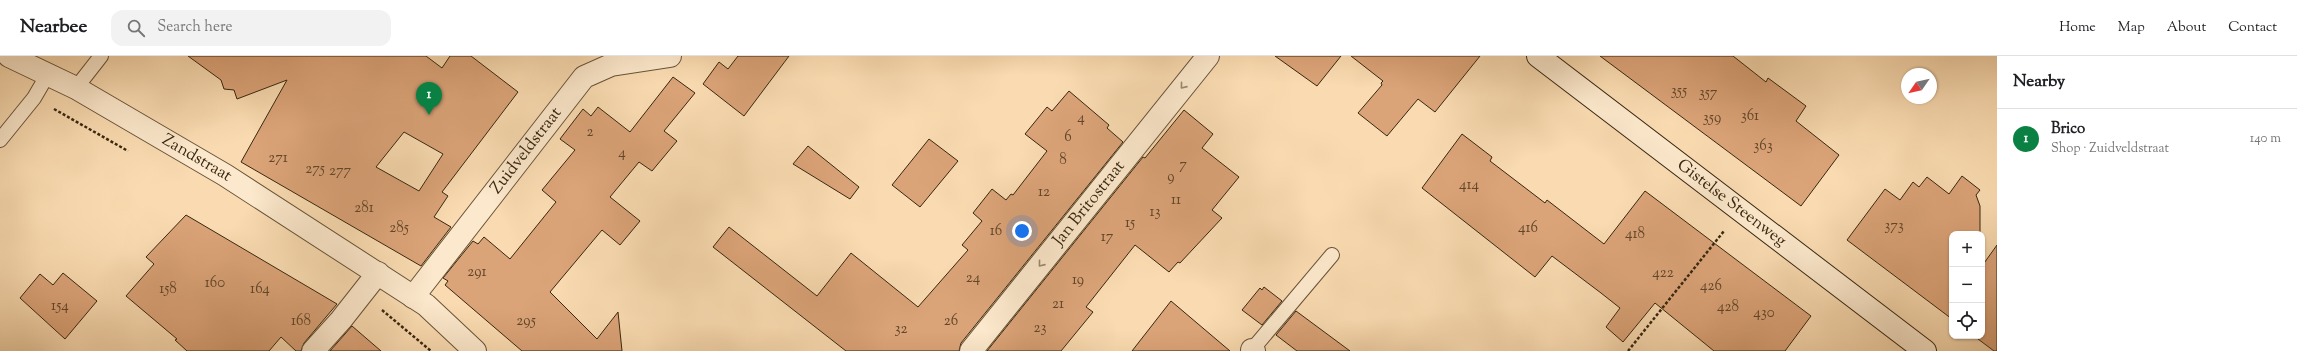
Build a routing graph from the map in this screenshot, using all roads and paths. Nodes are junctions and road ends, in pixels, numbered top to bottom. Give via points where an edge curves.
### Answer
1 (9, 56) edge
2 (101, 56) edge
3 (670, 56) edge
4 (1208, 56) edge
5 (1538, 56) edge
6 (48, 74) junction
7 (76, 88) junction
8 (34, 98) junction
9 (0, 140) edge
10 (131, 153) dead end
11 (1741, 210) junction
12 (1332, 254) dead end
13 (378, 273) junction
14 (362, 294) junction
15 (413, 296) junction
16 (313, 351) edge
17 (431, 351) edge
18 (475, 351) edge
19 (971, 351) edge
20 (1252, 351) edge
21 (1628, 351) edge
22 (1925, 351) edge

1 - 6 street, Zandstraat
2 - 7 lane
3 - 15 street, Zuidveldstraat via 611,65 584,77
4 -> 19 street, Jan Britostraat
5 - 11 street, Gistelse Steenweg
6 - 7 street, Zandstraat
6 - 8 lane
7 - 13 street, Zandstraat via 225,175
8 - 9 lane
8 - 10 path
11 - 21 path
11 - 22 street, Gistelse Steenweg
12 - 20 lane
13 - 14 street
13 - 15 street, Zandstraat
14 - 16 street
14 - 17 path
15 - 18 street, Zandstraat

